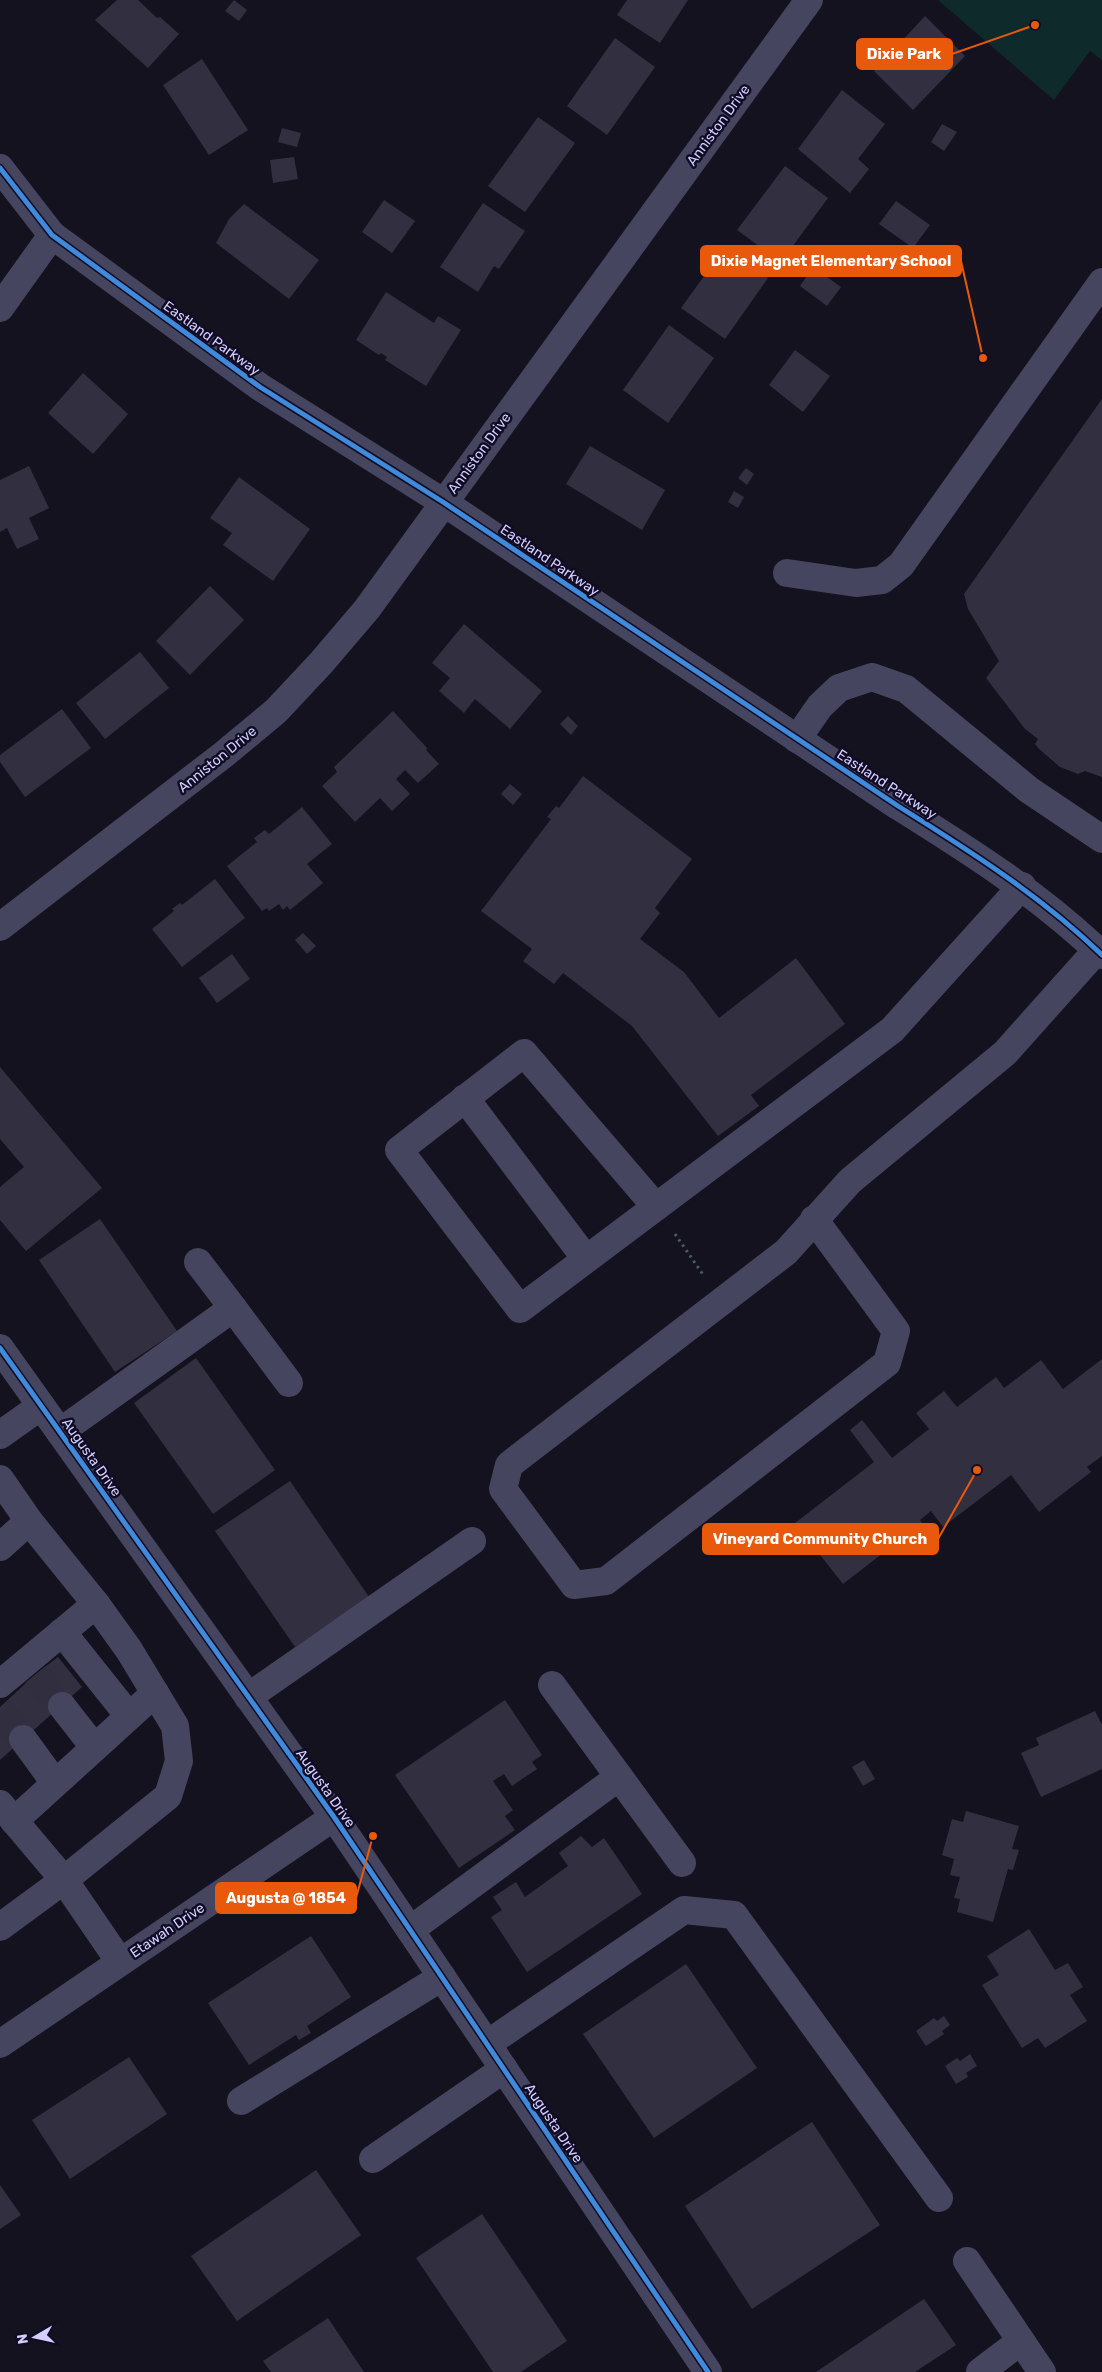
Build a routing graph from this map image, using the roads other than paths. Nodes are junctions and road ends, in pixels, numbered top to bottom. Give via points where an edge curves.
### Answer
1 (809, 0) edge
2 (0, 168) edge
3 (52, 235) junction
4 (1102, 282) edge
5 (0, 308) edge
6 (443, 502) junction
7 (788, 573) dead end
8 (797, 739) junction
9 (1102, 839) edge
10 (1022, 886) junction
11 (0, 927) edge
12 (1099, 953) edge
13 (465, 1098) junction
14 (656, 1207) junction
15 (814, 1219) junction
16 (586, 1259) junction
17 (198, 1262) dead end
18 (233, 1308) junction
19 (0, 1348) edge
20 (289, 1383) dead end
21 (41, 1406) junction
22 (60, 1432) junction
23 (0, 1434) edge
24 (0, 1480) edge
25 (29, 1521) junction
26 (472, 1541) dead end
27 (0, 1547) edge
28 (96, 1604) junction
29 (62, 1632) junction
30 (0, 1684) edge
31 (552, 1685) dead end
32 (155, 1693) junction
33 (248, 1697) junction
34 (62, 1706) tunnel mouth
35 (129, 1716) junction
36 (23, 1739) tunnel mouth
37 (94, 1747) junction
38 (619, 1777) junction
39 (55, 1783) junction
40 (7, 1813) edge
41 (334, 1817) junction
42 (682, 1863) dead end
43 (64, 1880) junction
44 (0, 1927) edge
45 (410, 1930) junction
46 (120, 1962) junction
47 (442, 1977) junction
48 (0, 2044) edge
49 (487, 2044) junction
50 (504, 2070) junction
51 (241, 2101) dead end
52 (373, 2159) dead end
53 (939, 2198) dead end
54 (967, 2261) dead end
55 (1021, 2341) junction
56 (708, 2372) edge
57 (980, 2372) edge
58 (1042, 2372) edge

1 - 6 street, Anniston Drive
2 - 3 street, Eastland Parkway
3 - 5 street
3 - 6 street, Eastland Parkway via 260,387
4 - 7 street via 901,565 882,580 856,583
6 - 8 street, Eastland Parkway
6 - 11 street, Anniston Drive via 367,609 276,711 223,756
8 - 9 street via 820,706 839,688 872,677 906,689 1029,790
8 - 10 street, Eastland Parkway
10 - 12 street, Eastland Parkway
10 - 14 street via 892,1030
12 - 15 street via 1005,1053 850,1181
13 - 14 street via 524,1053
13 - 16 street
13 - 16 street via 399,1150 520,1308
14 - 16 street
15 - 15 street via 786,1252 510,1465 503,1490 574,1585 606,1581 887,1363 896,1331
17 - 18 street
18 - 20 street
18 - 22 street
19 - 21 street, Augusta Drive
21 - 22 street, Augusta Drive
21 - 23 street
22 - 33 street, Augusta Drive
24 - 25 street
25 - 27 street
25 - 28 street
26 - 33 street
28 - 29 street
28 - 32 street
29 - 30 street via 31,1668
29 - 35 street
31 - 38 street
32 - 35 street
32 - 43 street via 175,1726 179,1761 168,1796
33 - 41 street, Augusta Drive
34 - 37 street
35 - 37 street
36 - 39 street
37 - 39 street
38 - 42 street
38 - 45 street
39 - 40 street
40 - 43 street
41 - 45 street, Augusta Drive
41 - 46 street, Etawah Drive
43 - 44 street
43 - 46 street
45 - 47 street, Augusta Drive
46 - 48 street, Etawah Drive
47 - 49 street, Augusta Drive
47 - 51 street
49 - 50 street, Augusta Drive
49 - 53 street via 684,1910 734,1915
50 - 52 street
50 - 56 street, Augusta Drive
54 - 55 street
55 - 57 street
55 - 58 street

